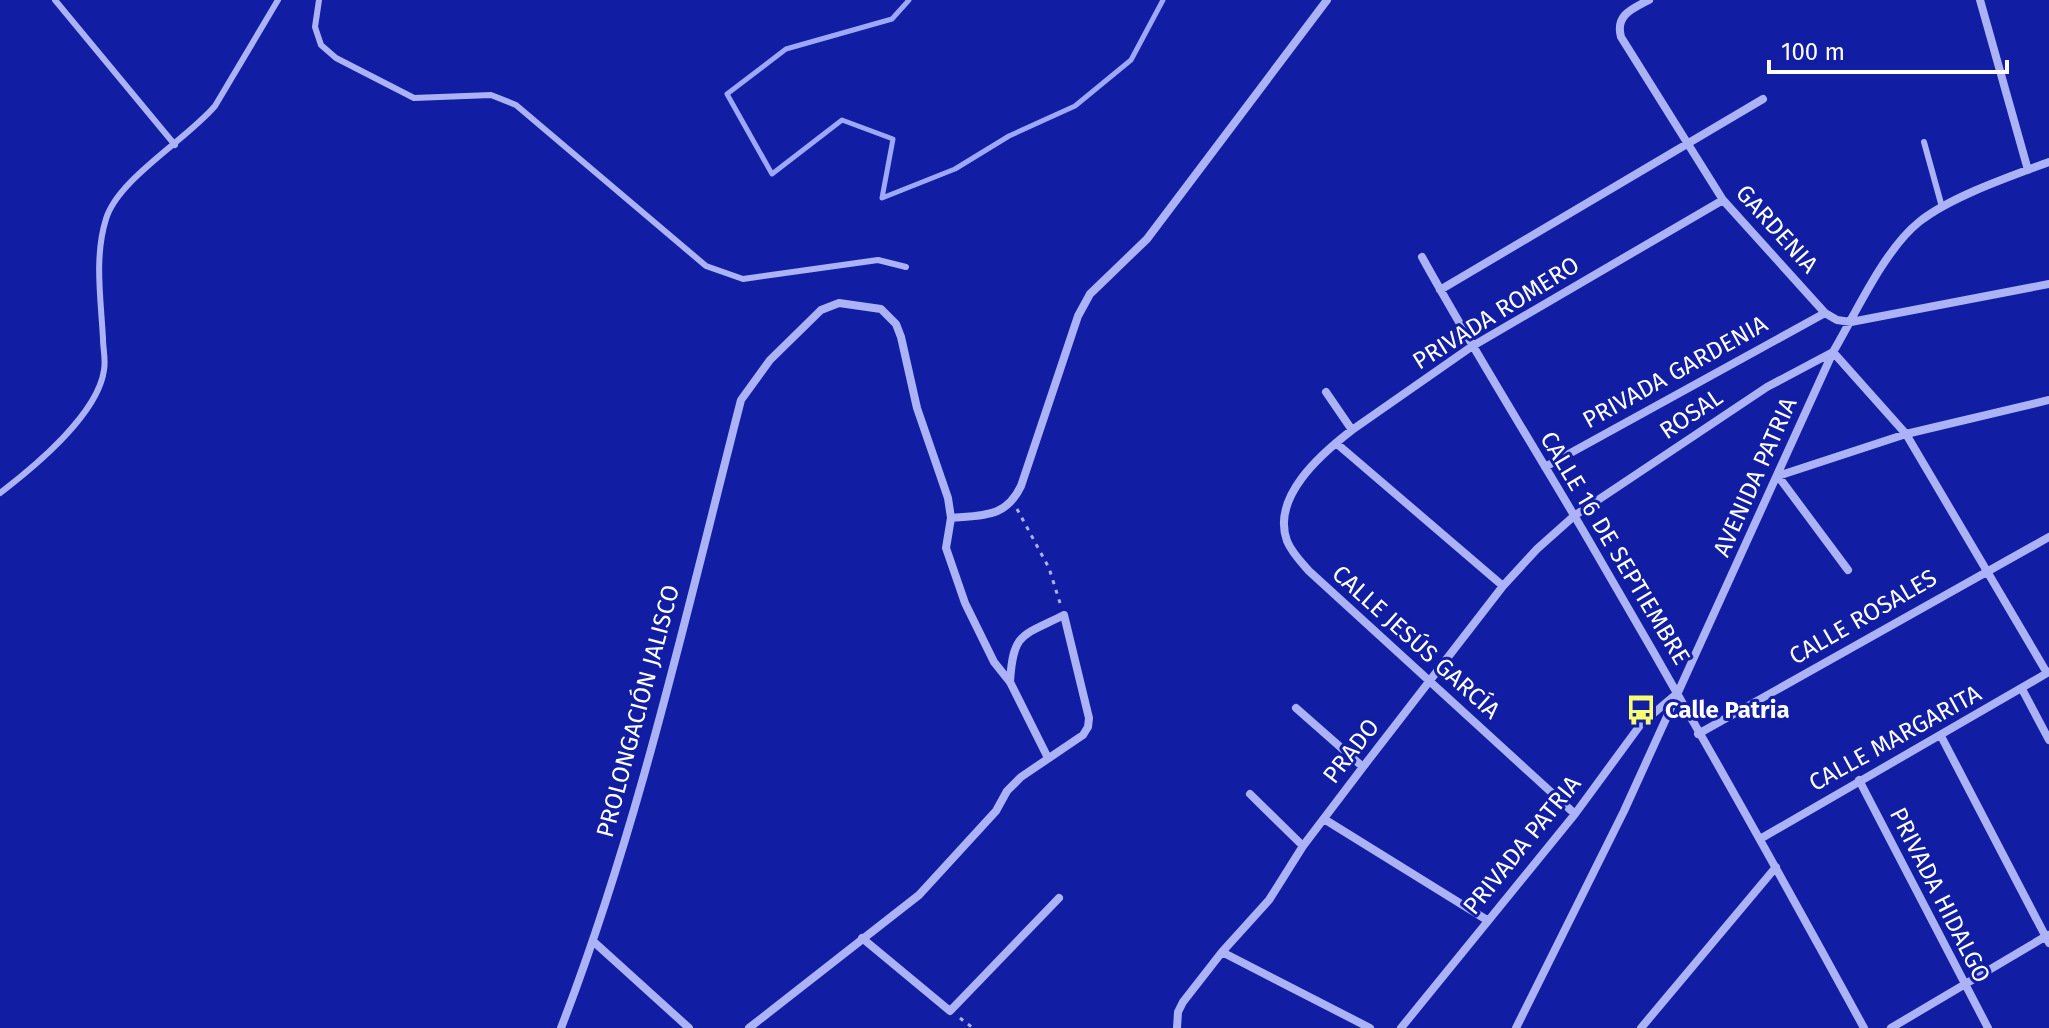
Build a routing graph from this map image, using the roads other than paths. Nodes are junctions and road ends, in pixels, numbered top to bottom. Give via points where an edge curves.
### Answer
1 (55, 0) edge
2 (278, 0) edge
3 (319, 0) edge
4 (1327, 0) edge
5 (1649, 0) edge
6 (1980, 0) edge
7 (1763, 99) dead end
8 (1924, 142) dead end
9 (175, 145) junction
10 (1687, 146) junction
11 (2049, 162) edge
12 (2028, 170) junction
13 (1723, 200) junction
14 (1942, 207) junction
15 (1422, 257) dead end
16 (906, 267) dead end
17 (2049, 284) edge
18 (1440, 290) junction
19 (1825, 313) junction
20 (1851, 322) junction
21 (1471, 347) junction
22 (1833, 352) junction
23 (1326, 392) dead end
24 (2049, 400) edge
25 (1352, 430) junction
26 (1906, 434) junction
27 (1336, 443) junction
28 (1545, 467) junction
29 (1778, 476) junction
30 (1303, 477) joint
31 (0, 493) edge
32 (1574, 516) junction
33 (951, 518) junction
34 (2049, 537) edge
35 (1848, 570) dead end
36 (1986, 570) junction
37 (1503, 586) junction
38 (2048, 673) edge
39 (1010, 682) junction
40 (1430, 683) junction
41 (2022, 689) junction
42 (1678, 693) junction
43 (1296, 708) dead end
44 (1698, 734) junction
45 (1941, 736) junction
46 (2049, 740) edge
47 (1048, 758) junction
48 (1363, 767) junction
49 (1859, 780) junction
50 (1250, 794) dead end
51 (1575, 814) junction
52 (1324, 819) junction
53 (1760, 839) junction
54 (1303, 846) junction
55 (1776, 867) junction
56 (1059, 898) dead end
57 (1487, 920) junction
58 (862, 938) junction
59 (2048, 938) edge
60 (594, 942) junction
61 (1222, 952) junction
62 (1964, 986) junction
63 (1177, 1025) edge
64 (561, 1028) edge
65 (689, 1028) edge
66 (749, 1028) edge
67 (1370, 1028) edge
68 (1401, 1028) edge
69 (1516, 1028) edge
70 (1641, 1028) edge
71 (1864, 1028) edge
72 (1891, 1028) edge
73 (1988, 1028) edge

1 - 9 lane
2 - 9 lane via 215,106
3 - 16 lane via 315,27 321,45 336,58 414,98 491,95 516,105 706,266 743,279 878,260
4 - 33 street via 1147,239 1090,294 1013,501 985,515
5 - 10 street, GARDENIA via 1619,23 1621,37
6 - 12 street
7 - 10 street
8 - 14 lane
9 - 31 lane via 119,193 106,217 99,256 104,370 93,396 37,465
10 - 13 street, GARDENIA
10 - 18 street
11 - 12 street, AVENIDA PATRIA
12 - 14 street, AVENIDA PATRIA
13 - 19 street, GARDENIA
13 - 21 street, PRIVADA ROMERO
14 - 20 street, AVENIDA PATRIA via 1917,223 1895,249
15 - 18 street, CALLE 16 DE SEPTIEMBRE
17 - 20 street
18 - 21 street, CALLE 16 DE SEPTIEMBRE
19 - 20 street, GARDENIA
19 - 28 street, PRIVADA GARDENIA
20 - 22 street, AVENIDA PATRIA
21 - 25 street, PRIVADA ROMERO
21 - 28 street, CALLE 16 DE SEPTIEMBRE
22 - 26 street
22 - 29 street, AVENIDA PATRIA
22 - 32 street, ROSAL via 1767,387
23 - 25 street
24 - 26 street
25 - 27 street, PRIVADA ROMERO
26 - 29 street
26 - 36 street
27 - 30 street, PRIVADA ROMERO
27 - 37 street
28 - 32 street, CALLE 16 DE SEPTIEMBRE
29 - 35 street
29 - 42 street, AVENIDA PATRIA
30 - 40 street, CALLE JESÚS GARCÍA via 1289,498 1284,519 1295,556
32 - 37 street, PRADO
32 - 42 street, CALLE 16 DE SEPTIEMBRE
33 - 39 street via 946,548 965,603 994,662
33 - 60 street, PROLONGACIÓN JALISCO via 896,324 881,309 839,303 821,310 770,360 741,400
34 - 36 street, CALLE ROSALES
36 - 38 street
36 - 44 street, CALLE ROSALES
37 - 40 street, PRADO
38 - 41 street, CALLE MARGARITA
39 - 47 street
39 - 47 street via 1015,644 1064,615 1088,727
40 - 48 street, PRADO
40 - 51 street, CALLE JESÚS GARCÍA
41 - 45 street, CALLE MARGARITA
41 - 46 street
42 - 44 street, CALLE 16 DE SEPTIEMBRE
42 - 51 street, PRIVADA PATRIA via 1641,724
42 - 69 street, AVENIDA PATRIA
43 - 48 street
44 - 53 street, CALLE 16 DE SEPTIEMBRE
45 - 49 street, CALLE MARGARITA
45 - 59 street
47 - 58 street via 1007,791 996,811 919,895
48 - 52 street, PRADO
49 - 53 street, CALLE MARGARITA
49 - 62 street, PRIVADA HIDALGO
50 - 54 street
51 - 57 street, PRIVADA PATRIA
52 - 54 street, PRADO
52 - 57 street
53 - 55 street, CALLE 16 DE SEPTIEMBRE
54 - 61 street, PRADO via 1269,900
55 - 70 street
55 - 71 street, CALLE 16 DE SEPTIEMBRE
56 - 58 street via 950,1011
57 - 68 street, PRIVADA PATRIA
58 - 66 street
59 - 62 street
60 - 64 street, PROLONGACIÓN JALISCO
60 - 65 street
61 - 63 street, PRADO via 1183,1002
61 - 67 street
62 - 72 street
62 - 73 street, PRIVADA HIDALGO

